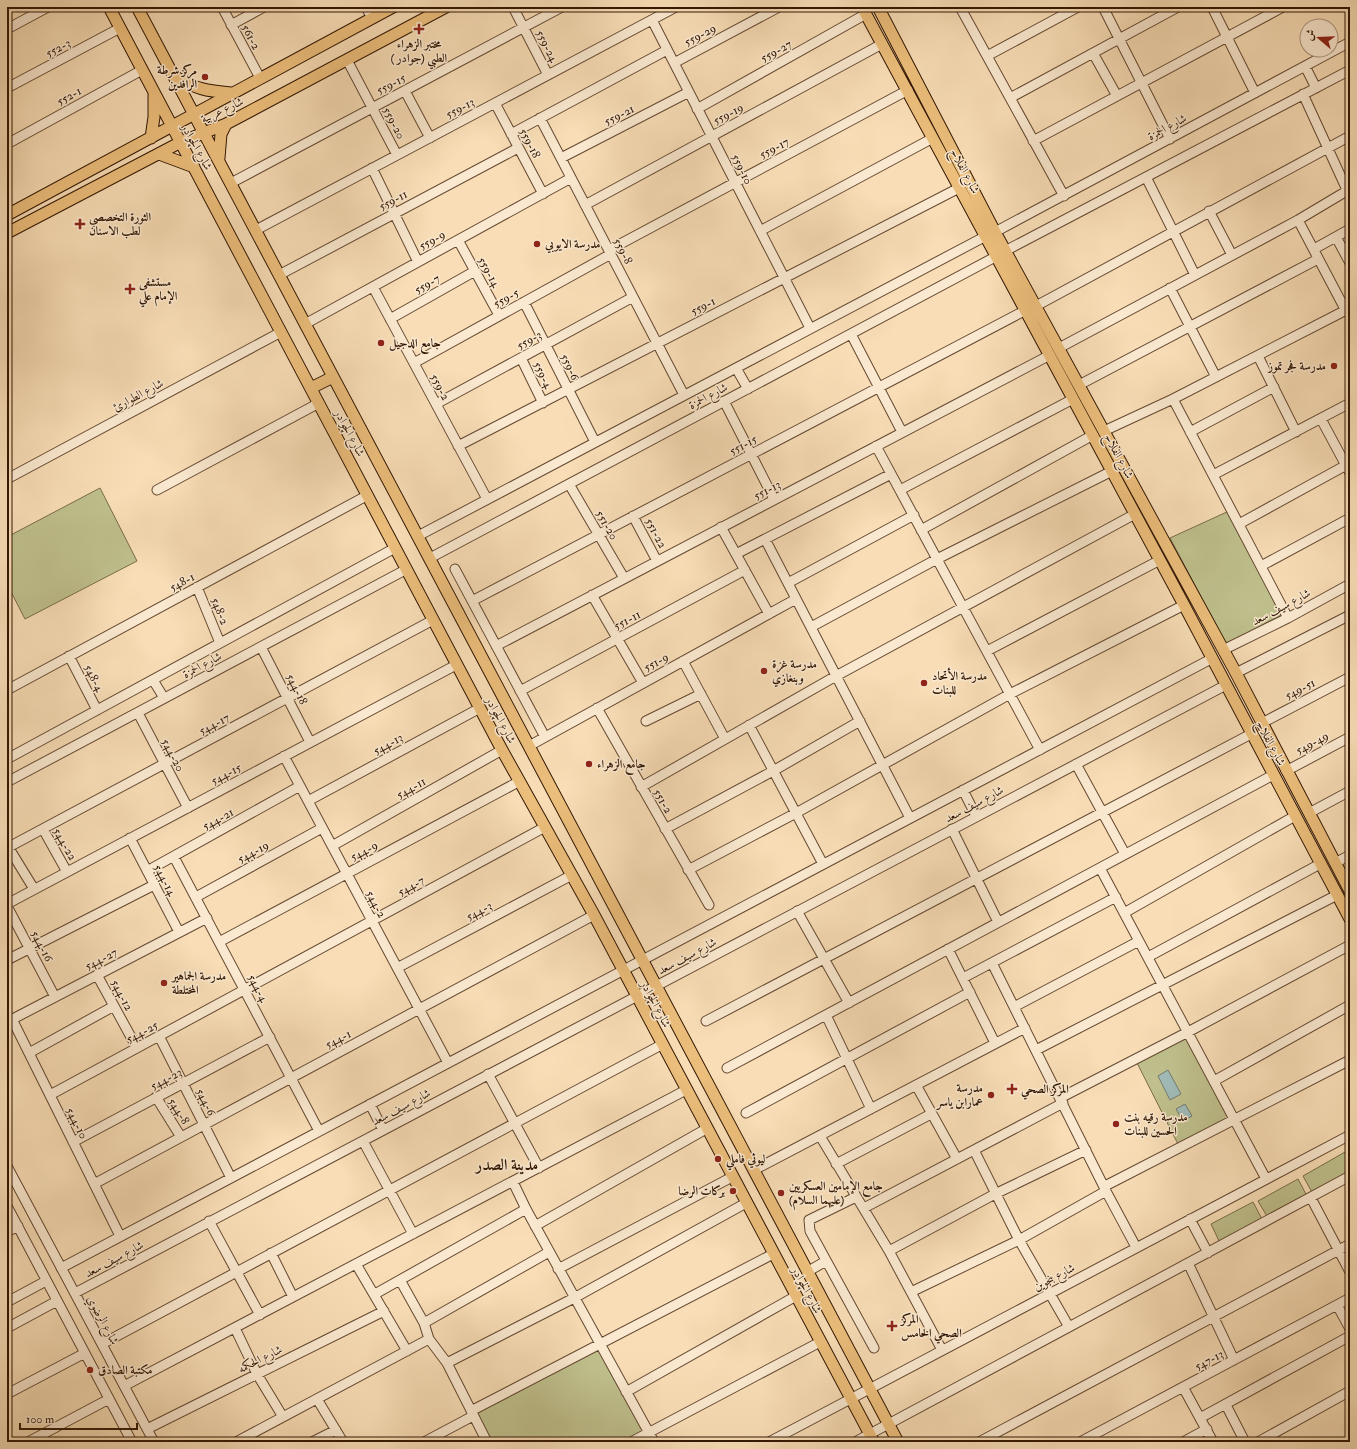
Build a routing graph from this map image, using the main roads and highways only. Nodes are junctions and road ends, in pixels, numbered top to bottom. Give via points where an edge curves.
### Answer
1 (109, 7) edge
2 (137, 7) edge
3 (393, 7) edge
4 (446, 7) edge
5 (880, 8) edge
6 (864, 10) edge
7 (174, 76) junction
8 (154, 93) junction
9 (231, 93) junction
10 (194, 115) junction
11 (226, 124) junction
12 (172, 127) junction
13 (205, 132) junction
14 (151, 138) junction
15 (181, 142) junction
16 (159, 154) junction
17 (219, 160) junction
18 (194, 167) junction
19 (7, 215) edge
20 (7, 233) edge
21 (990, 234) junction
22 (1054, 351) junction
23 (333, 377) junction
24 (311, 388) junction
25 (1350, 891) edge
26 (1350, 919) edge
27 (872, 1438) edge
28 (898, 1442) edge

1 - 8 main road, شارع الچوادر
2 - 7 main road, شارع الچوادر
3 - 9 main road, شارع عربية
4 - 11 main road, شارع عربية
5 - 21 main road, شارع الفلاح
6 - 21 main road, شارع الفلاح via 959,188
7 - 9 main road via 194,87
7 - 10 main road, شارع الچوادر
8 - 12 main road, شارع الچوادر
8 - 14 main road
9 - 10 main road, شارع عربية
10 - 12 main road, شارع عربية
10 - 13 main road, شارع الچوادر
11 - 13 main road, شارع عربية
11 - 17 main road via 219,148
12 - 14 main road, شارع عربية
12 - 15 main road, شارع الچوادر
13 - 15 main road, شارع عربية
13 - 17 main road, شارع الچوادر
14 - 19 main road, شارع عربية
15 - 16 main road, شارع عربية
15 - 18 main road, شارع الچوادر
16 - 18 main road
16 - 20 main road, شارع عربية
17 - 23 main road, شارع الچوادر
18 - 24 main road, شارع الچوادر
21 - 22 main road, شارع الفلاح
22 - 25 main road, شارع الفلاح via 1079,385 1262,722
22 - 26 main road, شارع الفلاح via 1073,399
23 - 24 main road
23 - 28 main road, شارع الچوادر
24 - 27 main road, شارع الچوادر via 456,664 594,915 706,1130

